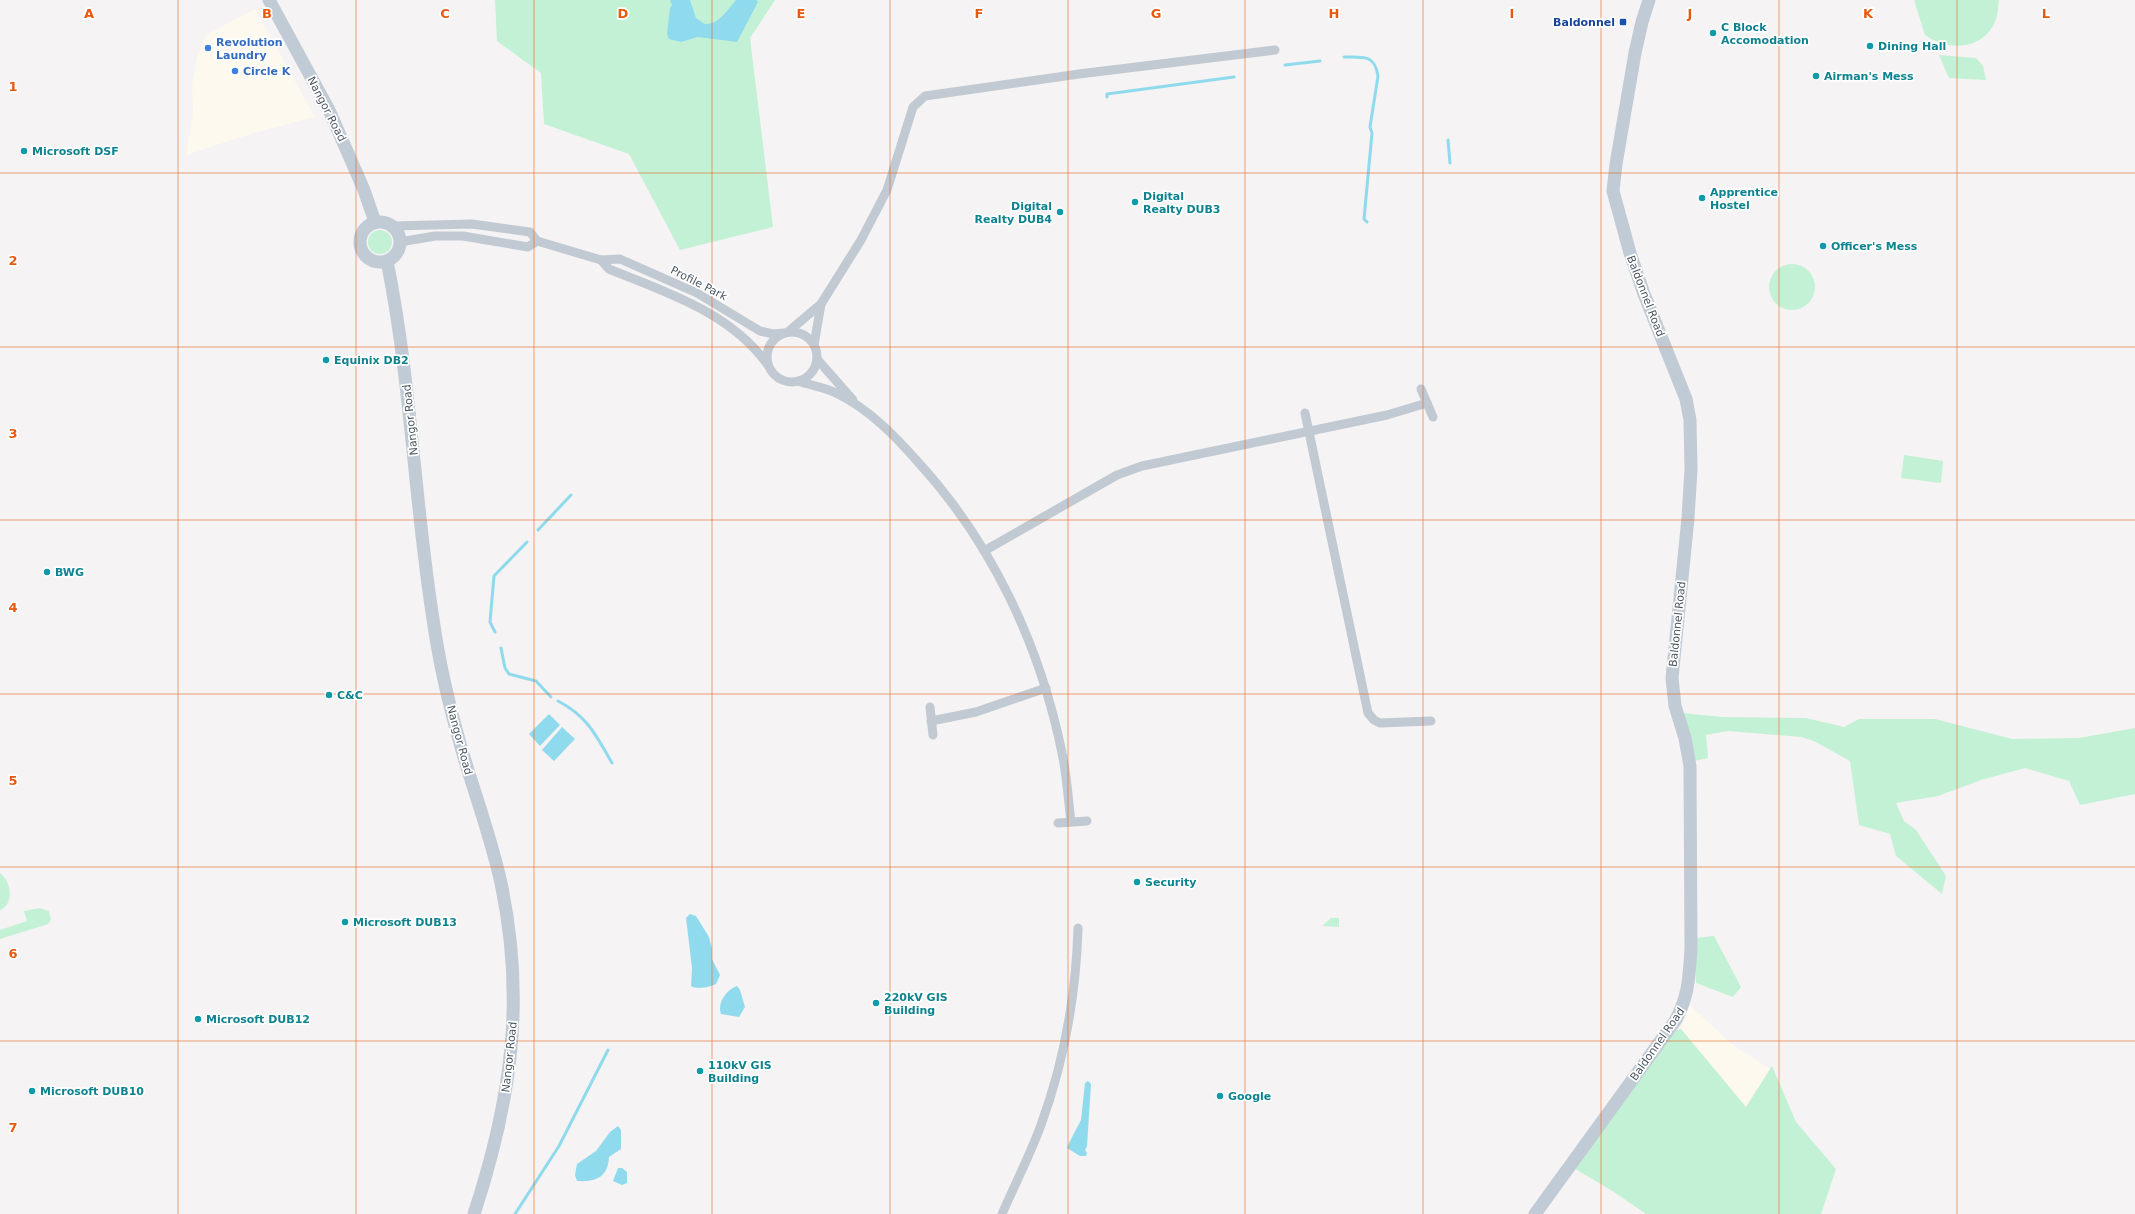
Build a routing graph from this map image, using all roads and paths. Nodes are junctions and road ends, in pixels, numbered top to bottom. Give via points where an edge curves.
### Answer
1 (269, 0) edge
2 (1649, 0) edge
3 (1275, 50) dead end
4 (375, 222) junction
5 (393, 226) junction
6 (537, 241) junction
7 (400, 242) junction
8 (601, 260) junction
9 (387, 261) junction
10 (821, 304) junction
11 (786, 332) junction
12 (814, 345) junction
13 (817, 358) junction
14 (767, 364) junction
15 (798, 382) junction
16 (1421, 389) dead end
17 (1427, 403) junction
18 (856, 404) junction
19 (1306, 413) dead end
20 (1433, 417) dead end
21 (1309, 431) junction
22 (984, 551) junction
23 (1046, 688) junction
24 (930, 707) dead end
25 (931, 721) junction
26 (1431, 721) dead end
27 (933, 735) dead end
28 (1087, 821) dead end
29 (1071, 822) junction
30 (1058, 823) dead end
31 (1078, 928) dead end
32 (474, 1214) edge
33 (1002, 1214) edge
34 (1534, 1214) edge

1 - 4 main road, Nangor Road via 329,110
2 - 34 main road, Baldonnel Road via 1635,53 1613,191 1630,252 1686,399 1690,420 1692,470 1672,678 1675,706 1690,766 1689,978 1684,1004 1675,1021
3 - 10 street via 925,96 913,107 887,190 861,240
4 - 5 main road
4 - 9 main road via 361,235 361,248 368,258 374,261
5 - 6 street, Profile Park via 472,224 505,227 530,232
5 - 7 main road
6 - 7 street via 528,247 463,236 435,236
6 - 8 street, Profile Park
7 - 9 main road via 396,253
8 - 11 street, Profile Park via 620,259 697,293 760,331 773,334
8 - 14 street, Profile Park via 609,269 690,303 738,332 755,347
9 - 32 main road, Nangor Road via 407,380 420,520 433,620 458,733 500,880 511,941 514,1004 509,1076 501,1119
10 - 11 street
10 - 12 street
11 - 12 street via 802,334
11 - 14 street via 771,342
12 - 13 street
13 - 15 street via 810,374
13 - 18 street
14 - 15 street via 780,379
15 - 18 street via 824,388
16 - 17 street
17 - 20 street
17 - 21 street via 1387,415
18 - 22 street via 895,436 942,487
19 - 21 street
21 - 22 street via 1177,458 1118,475
21 - 26 street via 1368,713 1380,723
22 - 23 street via 1009,594
23 - 25 street via 976,712
23 - 29 street via 1063,754
24 - 25 street
25 - 27 street
28 - 29 street
29 - 30 street
31 - 33 street via 1069,1019 1055,1083 1028,1158

